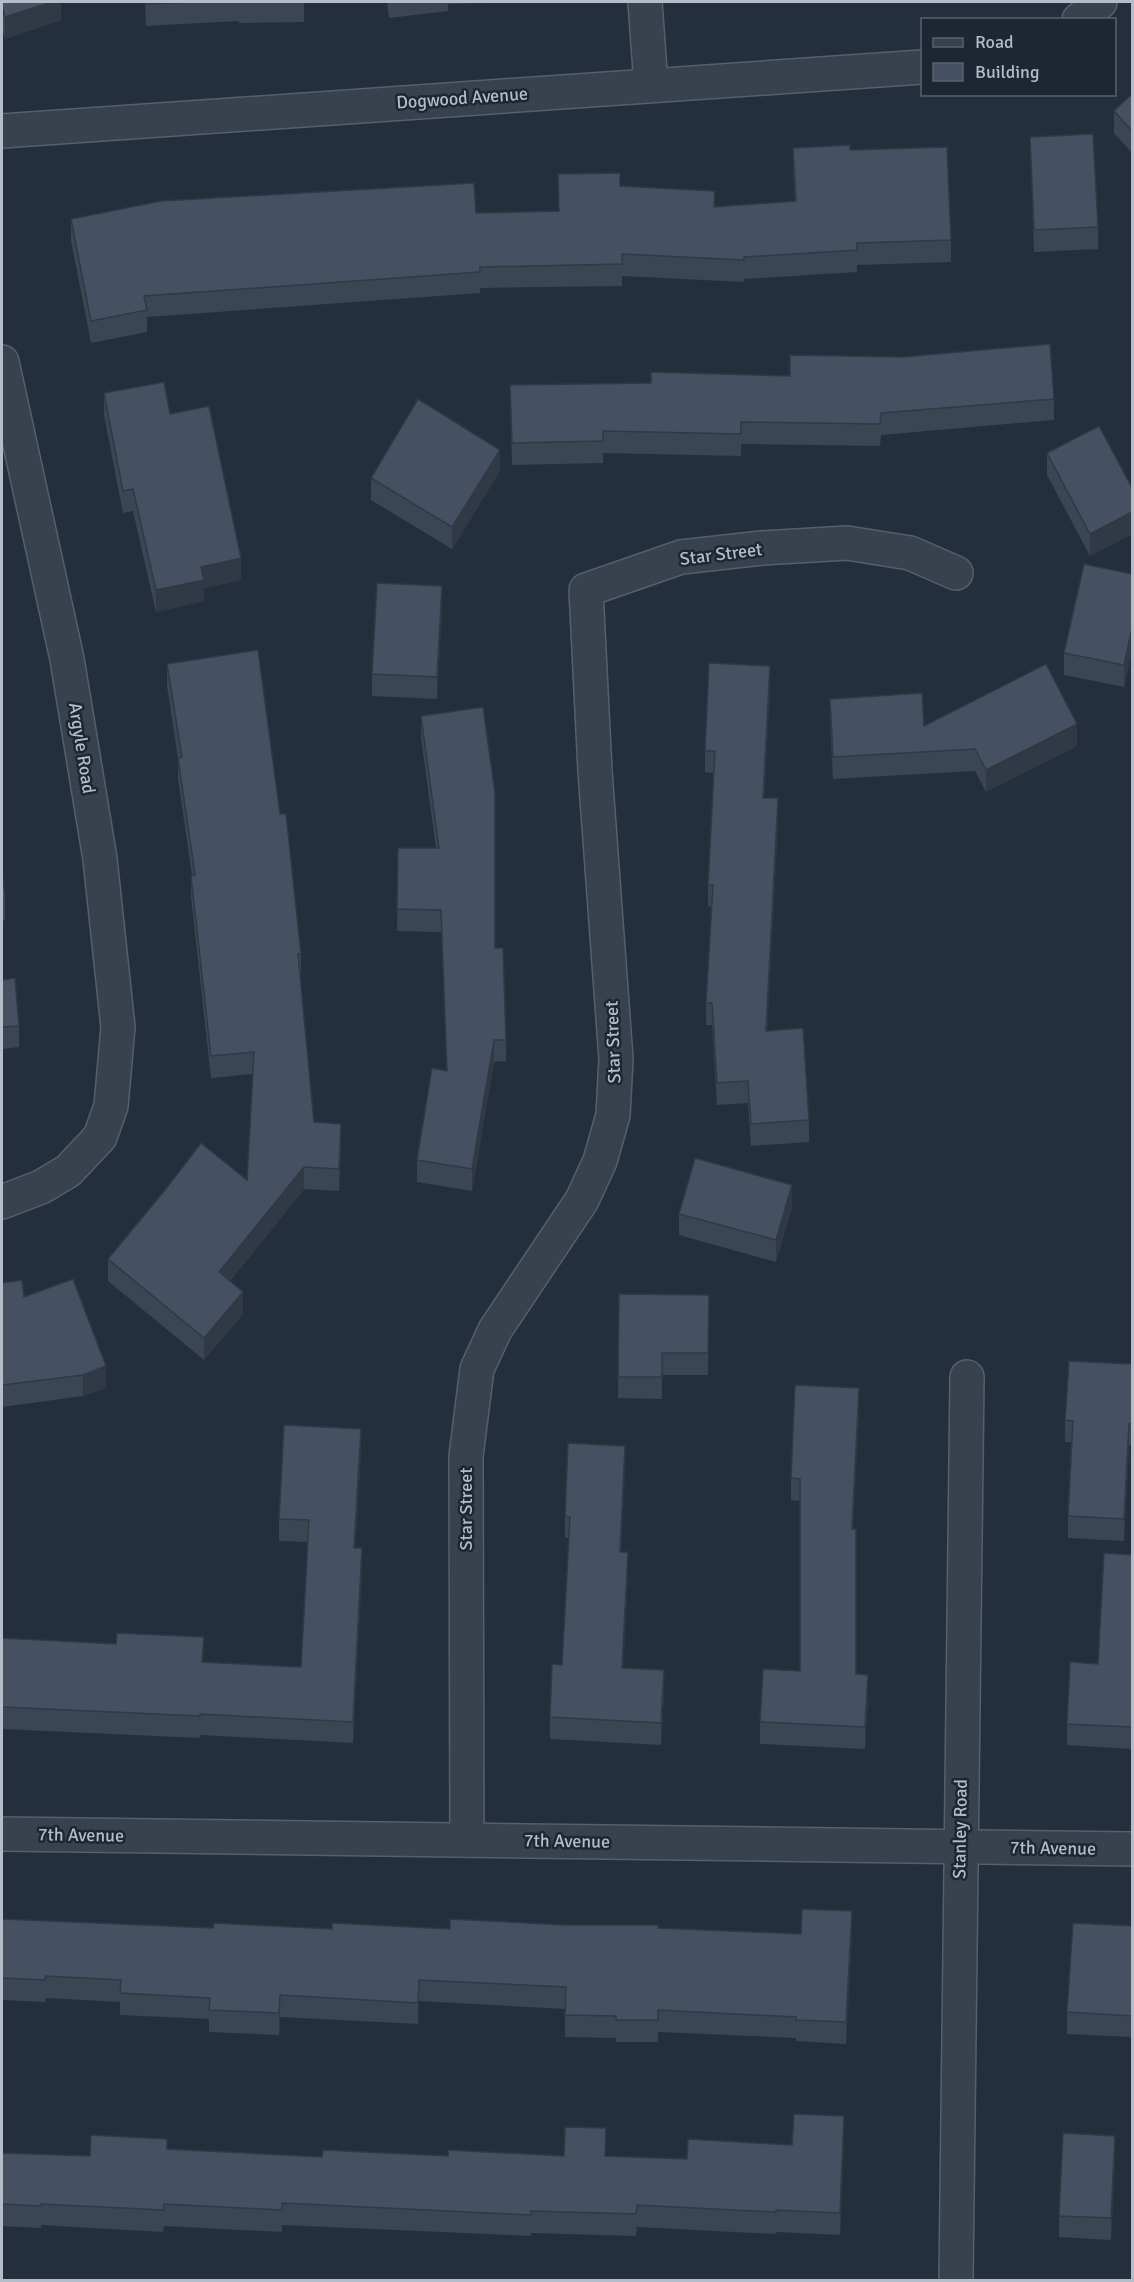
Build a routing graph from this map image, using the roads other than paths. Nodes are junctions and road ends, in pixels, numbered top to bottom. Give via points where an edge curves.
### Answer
1 (645, 2) edge
2 (1100, 2) edge
3 (1081, 18) edge
4 (921, 67) edge
5 (651, 85) junction
6 (2, 131) edge
7 (2, 362) edge
8 (956, 573) dead end
9 (2, 1202) edge
10 (967, 1377) dead end
11 (2, 1834) edge
12 (467, 1840) junction
13 (960, 1846) junction
14 (1132, 1849) edge
15 (956, 2280) edge

1 - 5 street
2 - 3 street
4 - 5 street, Dogwood Avenue
5 - 6 street, Dogwood Avenue
7 - 9 street, Argyle Road via 68,659 100,859 118,1027 111,1106 100,1137 68,1171 41,1187
8 - 12 street, Star Street via 910,553 847,543 681,557 586,590 616,1059 613,1115 600,1161 582,1200 495,1330 477,1369 466,1456
10 - 13 street, Stanley Road
11 - 12 street, 7th Avenue
12 - 13 street, 7th Avenue
13 - 14 street, 7th Avenue
13 - 15 street, Stanley Road

